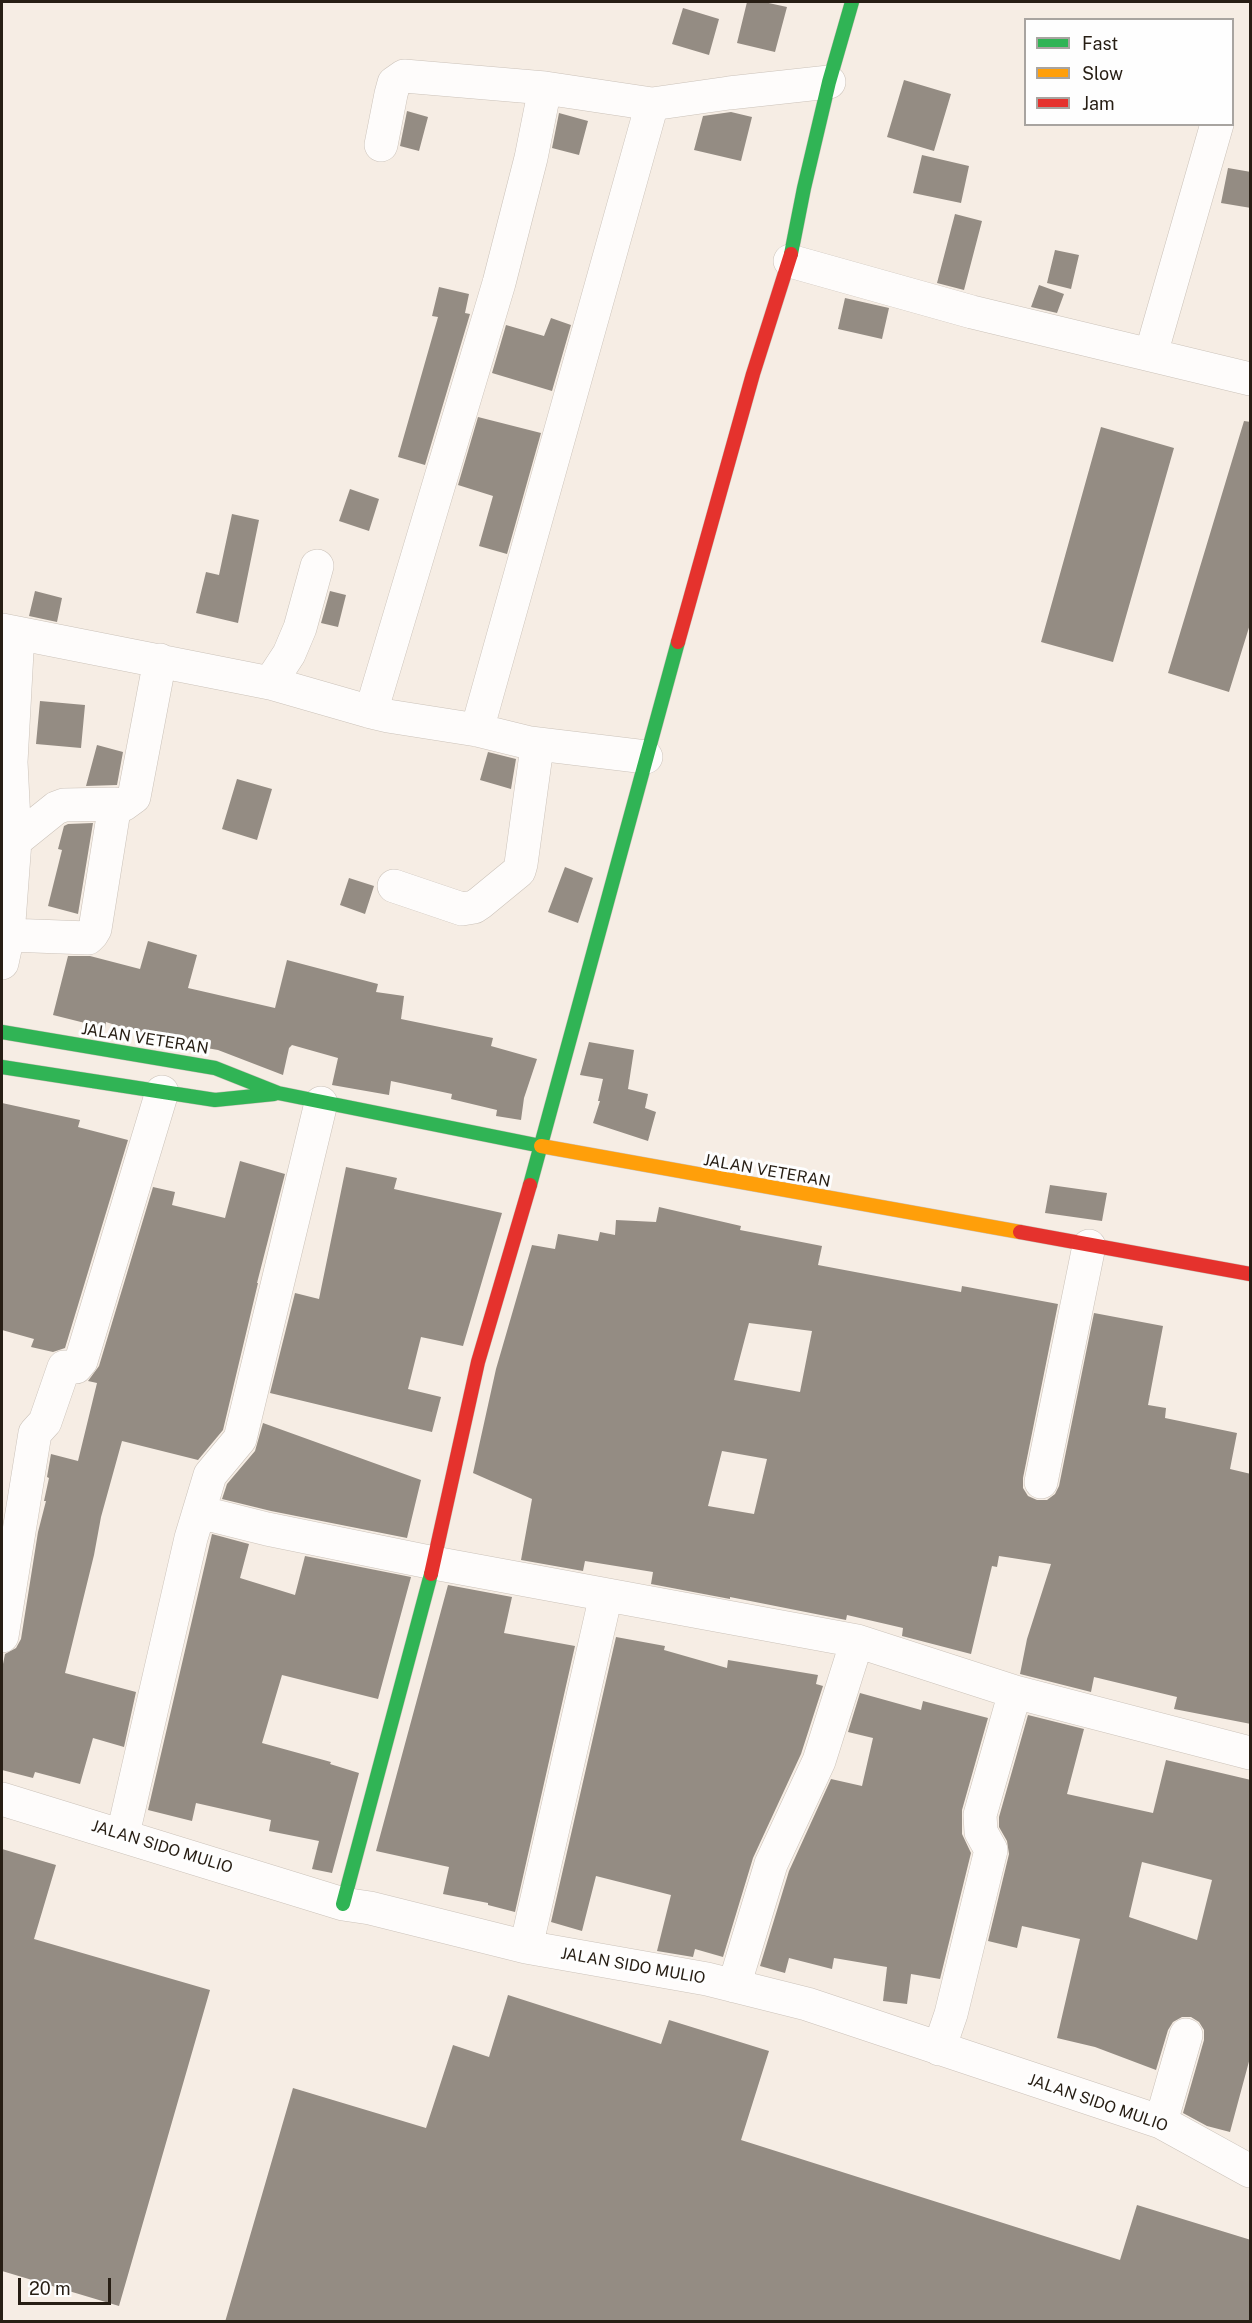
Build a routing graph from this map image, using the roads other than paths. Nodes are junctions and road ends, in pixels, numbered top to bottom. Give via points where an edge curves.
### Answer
1 (852, 2) edge
2 (829, 82) junction
3 (545, 88) junction
4 (652, 104) junction
5 (1216, 126) edge
6 (381, 145) dead end
7 (790, 261) junction
8 (1151, 354) junction
9 (1251, 379) edge
10 (317, 566) dead end
11 (10, 632) edge
12 (160, 660) junction
13 (270, 683) junction
14 (371, 712) junction
15 (477, 730) junction
16 (530, 743) junction
17 (646, 757) junction
18 (115, 804) junction
19 (15, 841) junction
20 (394, 886) dead end
21 (5, 949) edge
22 (2, 1032) edge
23 (2, 1067) edge
24 (162, 1092) junction
25 (278, 1093) junction
26 (321, 1103) junction
27 (542, 1146) junction
28 (1089, 1246) junction
29 (1251, 1274) edge
30 (1041, 1482) dead end
31 (199, 1512) junction
32 (434, 1563) junction
33 (606, 1595) junction
34 (2, 1636) edge
35 (856, 1641) junction
36 (1015, 1692) junction
37 (1251, 1753) edge
38 (2, 1799) edge
39 (123, 1834) junction
40 (343, 1904) junction
41 (526, 1947) junction
42 (734, 1986) junction
43 (1186, 2035) dead end
44 (939, 2049) junction
45 (1161, 2122) junction
46 (1251, 2171) edge

1 - 2 street
2 - 4 street
2 - 7 street
3 - 4 street
3 - 6 street via 404,76 394,83
3 - 14 street via 499,283
4 - 15 street
5 - 8 street
7 - 8 street via 972,312
7 - 17 street via 753,374
8 - 9 street
10 - 13 street via 300,628
11 - 12 street
11 - 19 street
12 - 13 street
12 - 18 street via 134,797 123,805
13 - 14 street
14 - 15 street
15 - 16 street
16 - 17 street
16 - 20 street via 536,754 519,871 474,907 462,909
17 - 27 street
18 - 19 street via 64,805
18 - 21 street via 92,934 88,938
19 - 21 street
22 - 25 street, JALAN VETERAN via 215,1068
23 - 24 street, JALAN VETERAN
24 - 25 street, JALAN VETERAN via 215,1100
24 - 34 street via 81,1361 76,1367 64,1367 45,1422 35,1433
25 - 26 street, JALAN VETERAN
26 - 27 street, JALAN VETERAN
26 - 31 street via 240,1439 210,1475
27 - 28 street, JALAN VETERAN
27 - 32 street via 478,1362
28 - 29 street, JALAN VETERAN
28 - 30 street
31 - 32 street
31 - 39 street
32 - 33 street
32 - 40 street
33 - 35 street
33 - 41 street
35 - 36 street
35 - 42 street via 819,1761 771,1864
36 - 37 street
36 - 44 street via 980,1815 981,1832 991,1850
38 - 39 street, JALAN SIDO MULIO
39 - 40 street, JALAN SIDO MULIO
40 - 41 street, JALAN SIDO MULIO
41 - 42 street, JALAN SIDO MULIO
42 - 44 street, JALAN SIDO MULIO via 807,2004
43 - 45 street
44 - 45 street, JALAN SIDO MULIO
45 - 46 street, JALAN SIDO MULIO

